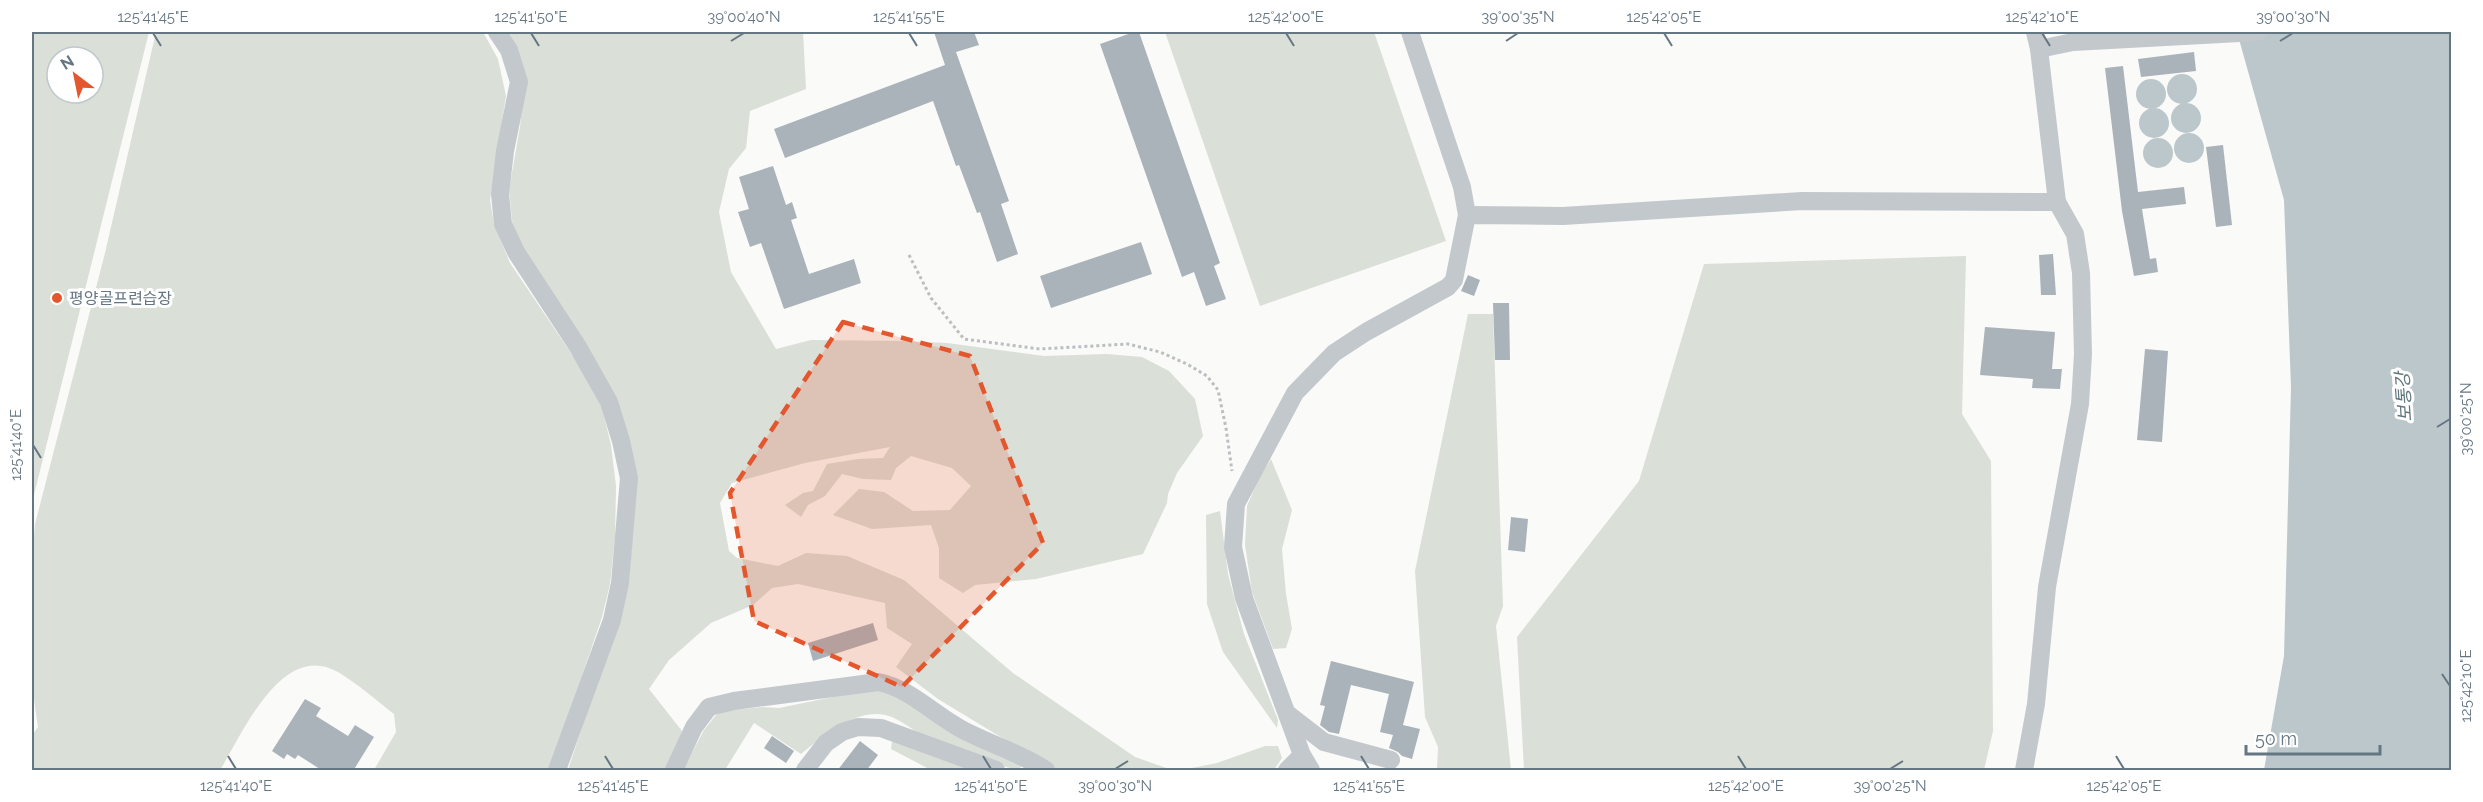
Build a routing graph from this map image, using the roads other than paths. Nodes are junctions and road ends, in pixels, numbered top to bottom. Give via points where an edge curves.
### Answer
1 (497, 32) edge
2 (1410, 32) edge
3 (2259, 32) edge
4 (2037, 40) edge
5 (2057, 202) junction
6 (1467, 215) junction
7 (1287, 714) junction
8 (1391, 760) dead end
9 (1307, 763) edge
10 (557, 771) edge
11 (674, 771) edge
12 (805, 771) edge
13 (996, 771) edge
14 (1046, 771) edge
15 (1287, 771) edge
16 (2024, 771) edge

1 - 10 street via 509,50 519,82 500,194 503,224 516,252 609,402 629,478 620,583 612,620
2 - 6 street via 1462,187
3 - 4 street via 2073,42
4 - 5 street
5 - 6 street via 1802,201 1563,216
5 - 16 street via 2075,234 2081,273 2083,354 2080,404 2047,587 2036,704
6 - 7 street via 1454,280 1334,353 1294,393 1236,504 1233,547 1244,597
7 - 8 street via 1324,742
7 - 9 street
9 - 15 street
11 - 14 street via 708,707 878,682 898,688 962,730
12 - 13 street via 826,742 858,726 881,728

